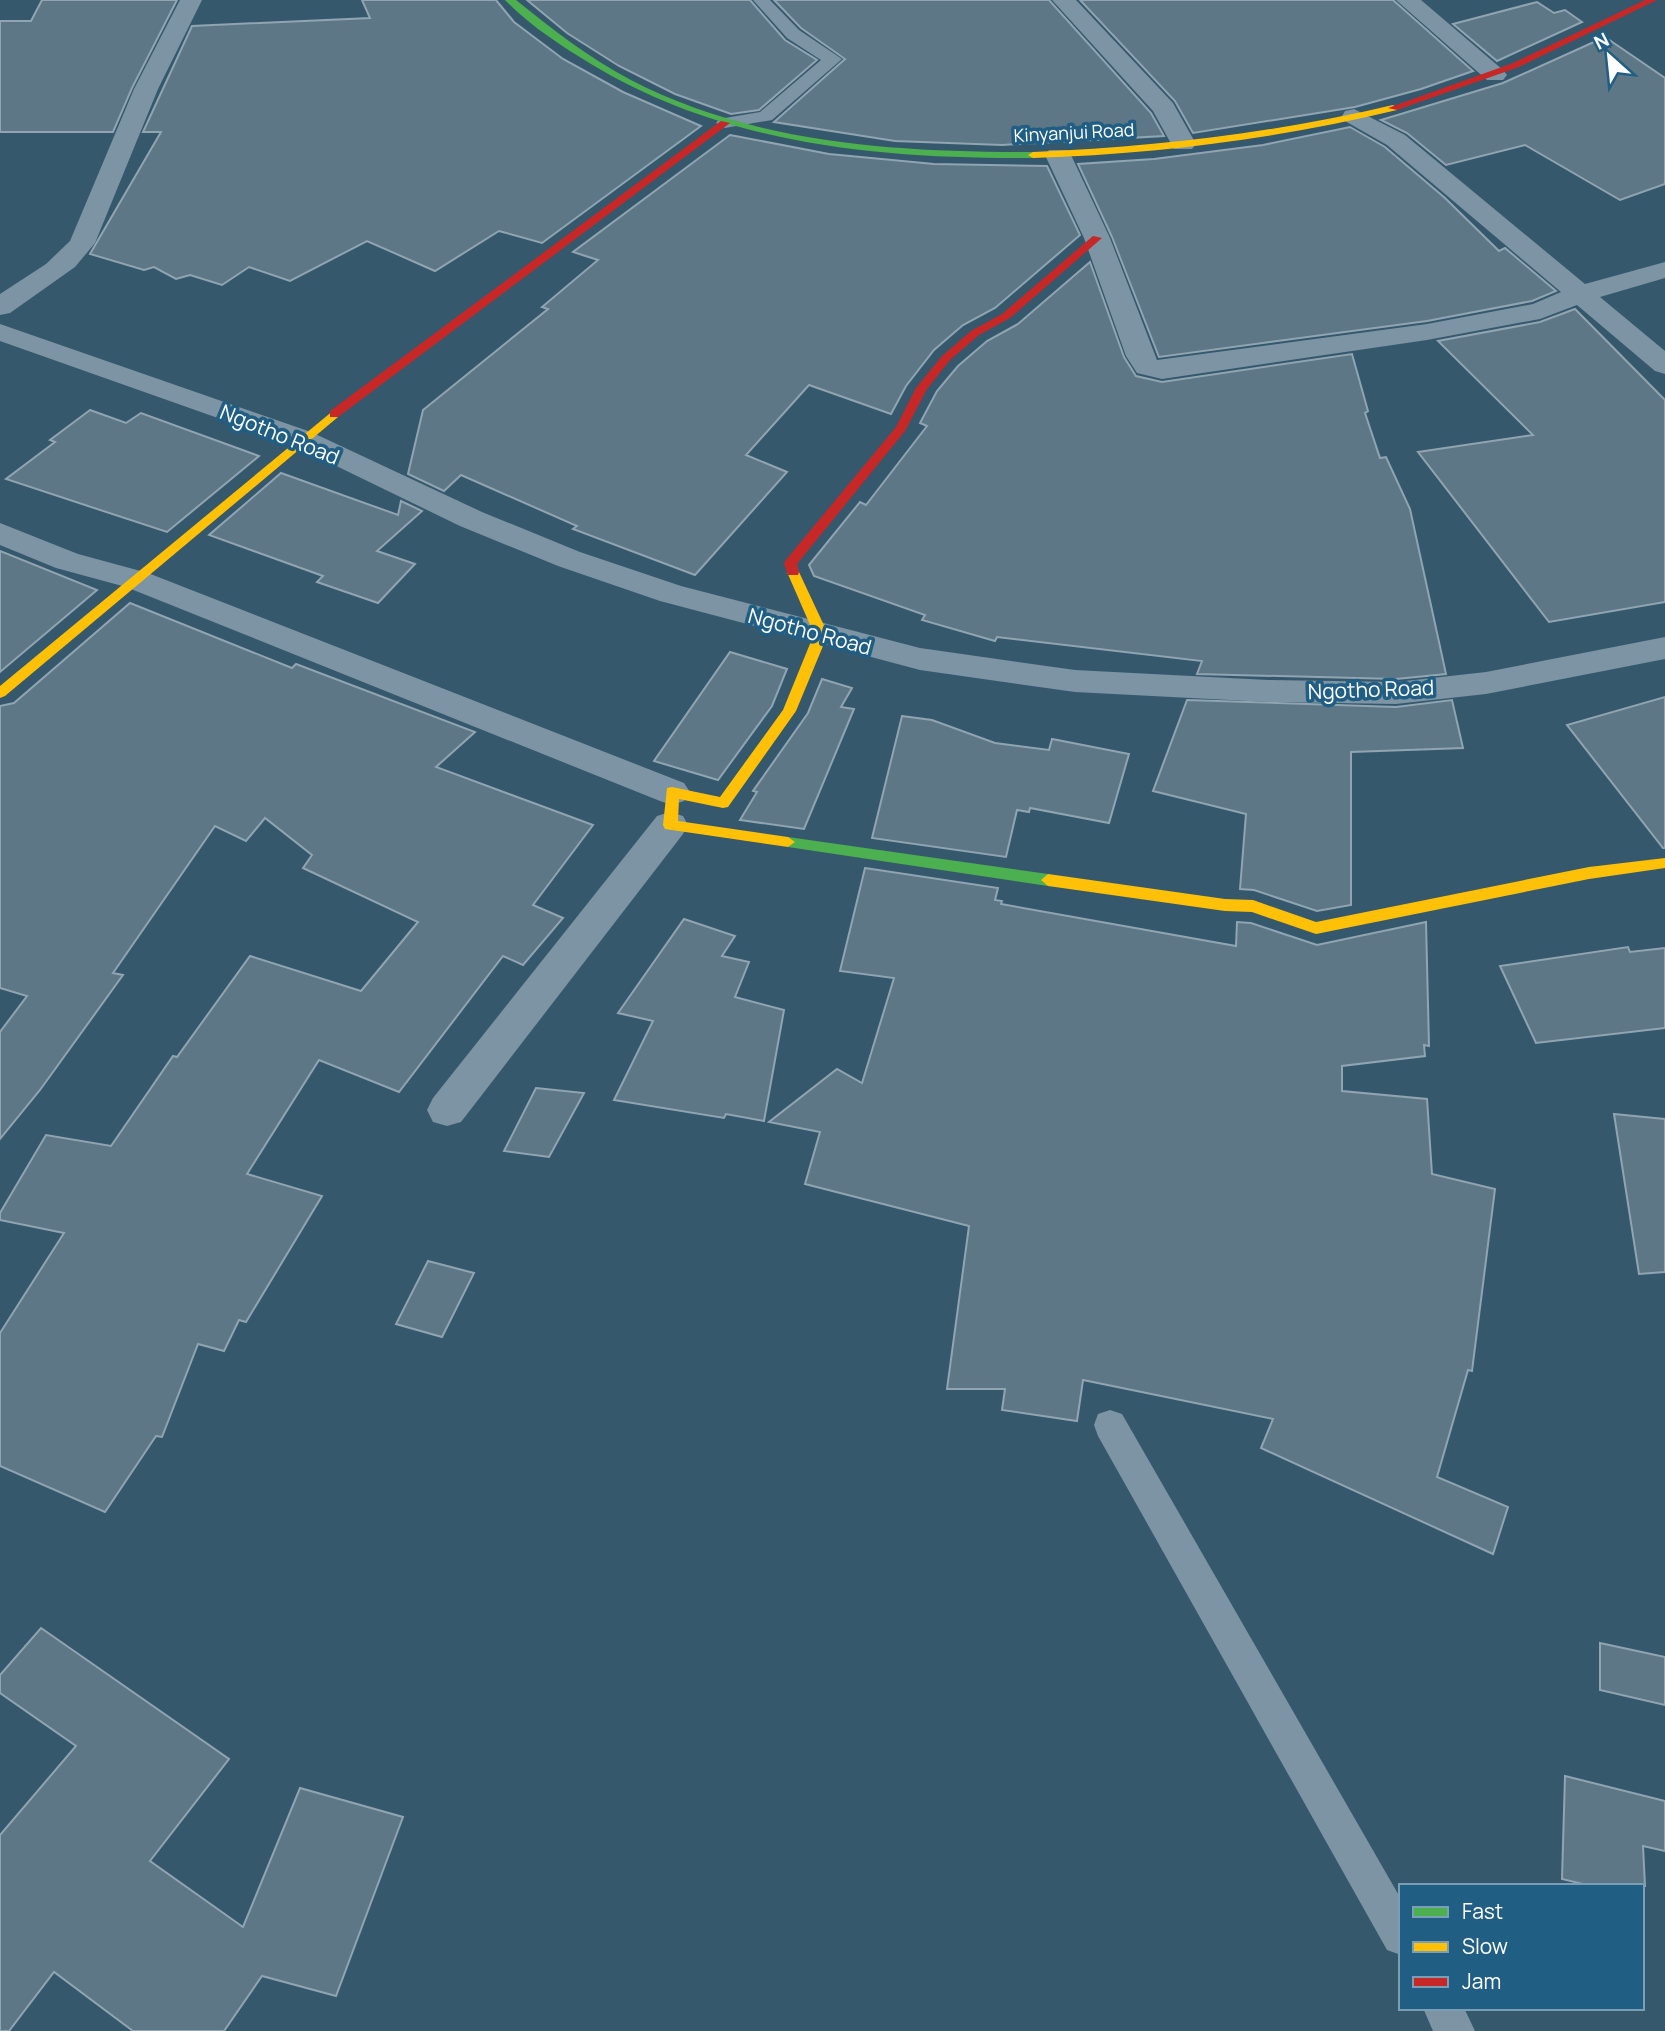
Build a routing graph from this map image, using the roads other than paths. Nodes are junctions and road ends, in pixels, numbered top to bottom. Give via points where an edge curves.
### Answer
1 (191, 0) edge
2 (510, 0) edge
3 (761, 0) edge
4 (1063, 0) edge
5 (1407, 0) edge
6 (1652, 0) edge
7 (1495, 75) junction
8 (1354, 116) junction
9 (725, 123) junction
10 (1183, 144) junction
11 (1058, 155) junction
12 (1097, 238) junction
13 (1665, 270) edge
14 (1580, 294) junction
15 (0, 307) edge
16 (0, 332) edge
17 (1665, 365) edge
18 (301, 438) junction
19 (0, 533) edge
20 (137, 580) junction
21 (821, 634) junction
22 (1665, 648) edge
23 (0, 693) edge
24 (671, 809) junction
25 (1665, 863) edge
26 (447, 1110) dead end
27 (1110, 1425) dead end
28 (1399, 1932) edge
29 (1443, 2010) edge
30 (1455, 2031) edge

1 - 15 street via 146,89 99,203 87,219 83,242 70,257
2 - 9 street, Kinyanjui Road via 581,55 648,92
3 - 9 lane via 811,49 833,59 766,116
4 - 10 street via 1164,108
5 - 7 street
6 - 7 street, Kinyanjui Road
7 - 8 street, Kinyanjui Road
8 - 10 street, Kinyanjui Road
8 - 14 street via 1396,140
9 - 11 street, Kinyanjui Road via 835,146 942,154
9 - 18 street
10 - 11 street, Kinyanjui Road
11 - 12 street
12 - 14 street via 1140,356 1147,367 1162,370 1427,332 1540,311
12 - 21 street via 1006,316 975,333 946,358 922,388 901,428 790,564
13 - 14 street
14 - 17 street
16 - 18 street, Ngotho Road
18 - 20 street
18 - 21 street, Ngotho Road via 471,519 569,559 671,594
19 - 20 street via 67,561
20 - 23 street
20 - 24 street
21 - 22 street, Ngotho Road via 920,659 1075,681 1396,693 1486,683
21 - 24 street via 789,711 723,803
24 - 25 street via 1199,902 1253,906 1316,928 1589,873
24 - 26 street
27 - 28 lane
29 - 30 lane

